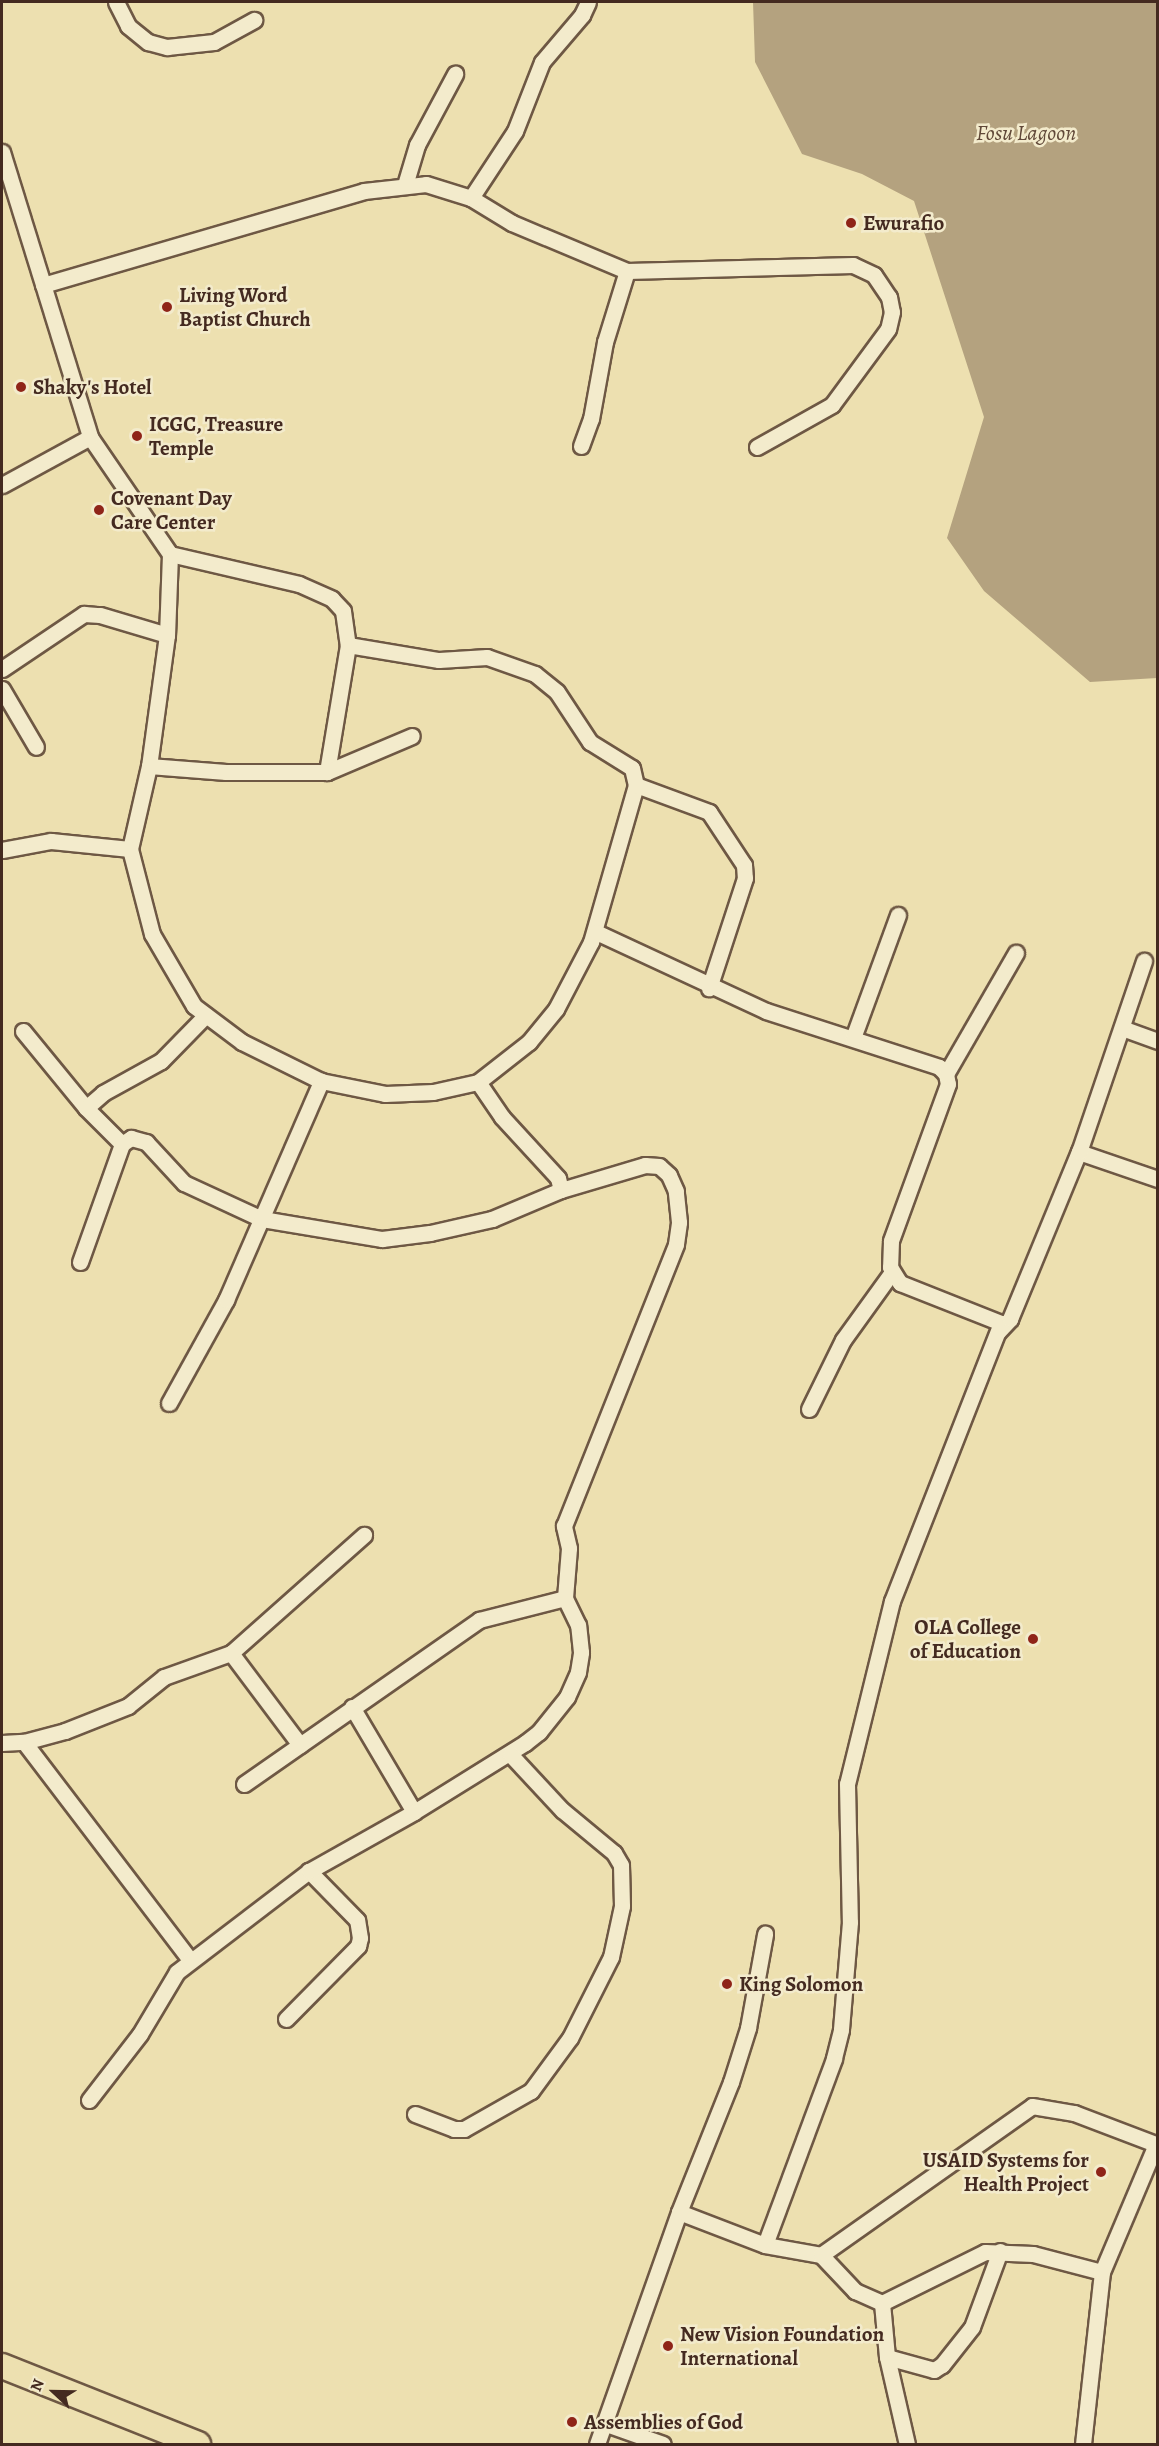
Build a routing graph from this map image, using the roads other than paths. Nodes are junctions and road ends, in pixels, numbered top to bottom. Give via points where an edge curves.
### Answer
1 (116, 2) edge
2 (588, 2) edge
3 (254, 20) dead end
4 (455, 74) dead end
5 (2, 152) edge
6 (405, 185) junction
7 (471, 198) junction
8 (627, 271) junction
9 (43, 285) junction
10 (90, 437) junction
11 (581, 446) dead end
12 (757, 447) dead end
13 (2, 485) edge
14 (170, 554) junction
15 (167, 635) junction
16 (348, 645) junction
17 (2, 669) edge
18 (2, 689) edge
19 (412, 736) dead end
20 (36, 747) dead end
21 (149, 766) junction
22 (327, 772) junction
23 (636, 785) junction
24 (130, 849) junction
25 (2, 850) edge
26 (898, 915) dead end
27 (596, 932) junction
28 (1016, 952) dead end
29 (1144, 961) dead end
30 (709, 988) junction
31 (206, 1015) junction
32 (1122, 1028) junction
33 (23, 1031) dead end
34 (853, 1038) junction
35 (1158, 1041) edge
36 (946, 1074) junction
37 (321, 1081) junction
38 (478, 1082) junction
39 (86, 1108) junction
40 (122, 1144) junction
41 (1079, 1152) junction
42 (1158, 1179) edge
43 (561, 1190) junction
44 (262, 1219) junction
45 (80, 1262) dead end
46 (892, 1272) junction
47 (998, 1332) junction
48 (169, 1403) dead end
49 (809, 1409) dead end
50 (364, 1535) dead end
51 (565, 1598) junction
52 (231, 1653) junction
53 (352, 1707) junction
54 (24, 1742) junction
55 (2, 1743) edge
56 (300, 1745) junction
57 (510, 1754) junction
58 (244, 1784) dead end
59 (414, 1812) junction
60 (309, 1870) junction
61 (765, 1934) dead end
62 (191, 1960) junction
63 (286, 2019) dead end
64 (89, 2100) dead end
65 (415, 2114) dead end
66 (1157, 2144) edge
67 (679, 2212) junction
68 (765, 2246) junction
69 (1000, 2251) junction
70 (821, 2254) junction
71 (1102, 2272) junction
72 (882, 2303) junction
73 (886, 2357) junction
74 (2, 2366) edge
75 (606, 2424) junction
76 (198, 2445) edge
77 (597, 2445) edge
78 (663, 2445) edge
79 (907, 2445) edge
80 (1083, 2445) edge

1 - 3 street via 128,27 148,42 166,47 214,42
2 - 7 street via 582,15 542,62 515,131
4 - 6 street via 417,145
5 - 9 street
6 - 7 street via 426,184
6 - 9 street via 364,191
7 - 8 street via 512,223
8 - 11 street via 605,342 591,419
8 - 12 street via 853,265 874,275 882,285 892,312 888,329 832,405
9 - 10 street
10 - 13 street
10 - 14 street
14 - 15 street
14 - 16 street via 280,579 332,599 343,611
15 - 17 street via 84,614
15 - 21 street
16 - 22 street
16 - 23 street via 439,660 488,657 535,674 556,692 590,742 632,768
18 - 20 street
19 - 22 street
21 - 22 street via 226,772
21 - 24 street
23 - 27 street
23 - 30 street via 709,812 744,865 745,878
24 - 25 street via 51,841
24 - 31 street via 152,934 172,973 194,1006
26 - 34 street
27 - 30 street
27 - 38 street via 555,1009 529,1042
28 - 36 street
29 - 32 street
30 - 34 street via 776,1015
31 - 37 street via 242,1042
31 - 39 street via 160,1061 103,1093
32 - 35 street
32 - 41 street
33 - 39 street
34 - 36 street via 939,1067
36 - 46 street via 948,1084 891,1241
37 - 38 street via 385,1094 433,1092
37 - 44 street
38 - 43 street via 502,1117 558,1178
39 - 40 street
40 - 44 street via 131,1138 146,1142 184,1183
40 - 45 street
41 - 42 street
41 - 47 street via 1010,1319
43 - 44 street via 492,1219 382,1239
43 - 51 street via 645,1165 659,1166 669,1175 676,1191 679,1222 676,1244 564,1527 569,1548
44 - 48 street via 226,1300
46 - 47 street via 900,1283 1001,1323
46 - 49 street via 843,1340
47 - 68 street via 892,1601 847,1784 850,1922 842,2030
50 - 52 street
51 - 53 street via 479,1620
51 - 57 street via 578,1625 578,1672 567,1697 539,1732
52 - 54 street via 164,1677 128,1706
52 - 56 street
53 - 56 street
53 - 59 street
54 - 55 street
54 - 62 street
56 - 58 street
57 - 59 street
57 - 65 street via 562,1810 614,1853 621,1865 622,1906 614,1947 601,1983 570,2038 531,2091 465,2129 454,2129
59 - 60 street
60 - 62 street
60 - 63 street via 357,1920 360,1938 358,1946
61 - 67 street via 748,2028 731,2082
62 - 64 street via 177,1972 140,2034
66 - 70 street via 1074,2113 1032,2106
66 - 71 street
67 - 68 street
67 - 75 street
68 - 70 street
69 - 71 street via 1064,2260
69 - 72 street via 980,2253
69 - 73 street via 972,2327 942,2365 934,2370
70 - 72 street via 855,2291
71 - 80 street
72 - 73 street
73 - 79 street
74 - 76 highway
75 - 77 street
75 - 78 street

